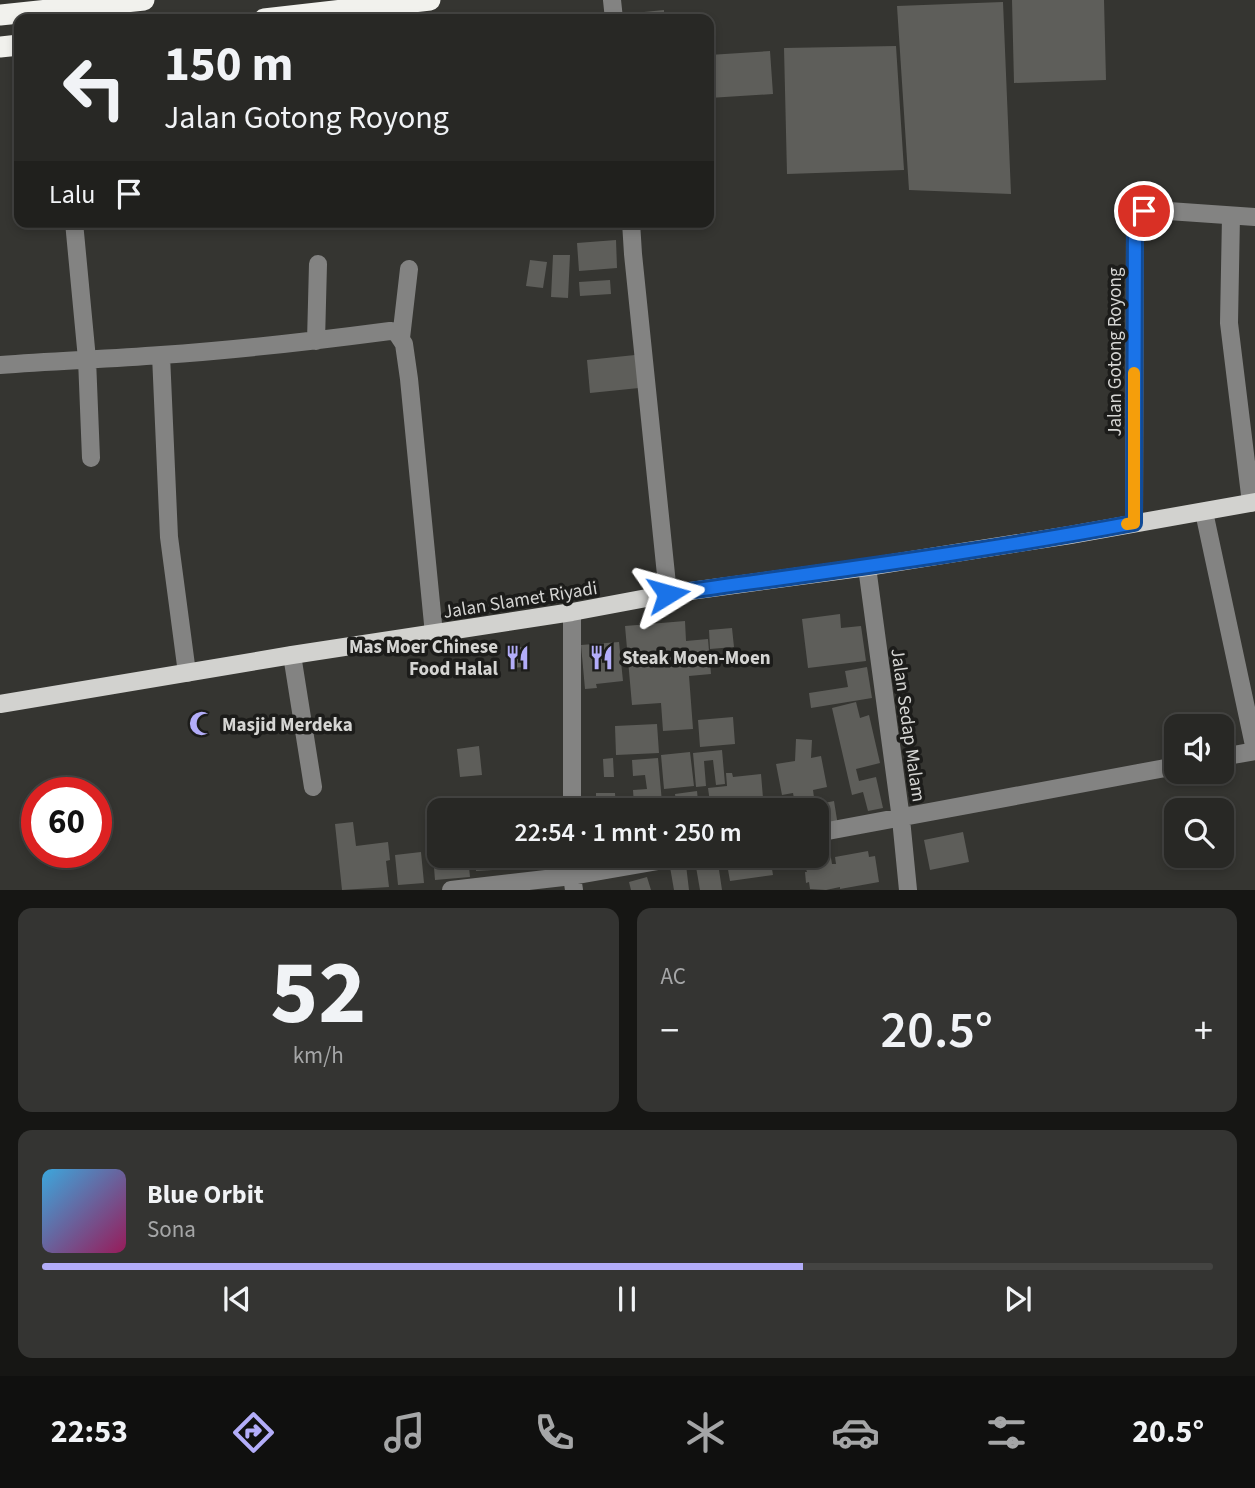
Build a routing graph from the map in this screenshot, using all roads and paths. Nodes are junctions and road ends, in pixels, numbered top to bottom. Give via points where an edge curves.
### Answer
1 (144, 0) edge
2 (430, 0) edge
3 (308, 14) edge
4 (0, 15) edge
5 (1231, 215) junction
6 (1255, 217) edge
7 (75, 228) edge
8 (632, 228) edge
9 (318, 264) dead end
10 (409, 269) dead end
11 (401, 338) junction
12 (316, 341) junction
13 (161, 355) junction
14 (87, 359) junction
15 (0, 365) edge
16 (91, 458) dead end
17 (1253, 503) edge
18 (1204, 512) junction
19 (1134, 523) junction
20 (867, 567) junction
21 (668, 594) junction
22 (572, 612) junction
23 (434, 634) junction
24 (292, 655) junction
25 (187, 673) junction
26 (0, 704) edge
27 (1255, 750) edge
28 (1234, 754) edge
29 (1164, 768) edge
30 (313, 787) dead end
31 (572, 798) edge
32 (901, 819) junction
33 (829, 831) edge
34 (636, 868) edge
35 (573, 883) edge
36 (451, 890) edge
37 (908, 890) edge

1 - 4 highway
2 - 3 highway
5 - 6 street, Jalan Gotong Royong
5 - 17 street via 1229,323
5 - 19 street, Jalan Gotong Royong via 1144,211 1135,226
7 - 14 street
8 - 21 street
9 - 12 street
10 - 11 street
11 - 12 street via 390,331
11 - 23 street
12 - 13 street
13 - 14 street
13 - 25 street via 169,537
14 - 15 street
14 - 16 street
17 - 18 main road, Jalan Slamet Riyadi
18 - 19 main road, Jalan Slamet Riyadi
18 - 27 street
19 - 20 main road, Jalan Slamet Riyadi
20 - 21 main road, Jalan Slamet Riyadi
20 - 32 street, Jalan Sedap Malam
21 - 22 main road, Jalan Slamet Riyadi
22 - 23 main road, Jalan Slamet Riyadi
22 - 31 street
23 - 24 main road, Jalan Slamet Riyadi
24 - 25 main road, Jalan Slamet Riyadi
24 - 30 street
25 - 26 main road, Jalan Slamet Riyadi
27 - 28 street
29 - 32 street
32 - 33 street
32 - 37 street, Jalan Sedap Malam
34 - 35 street
35 - 36 street

